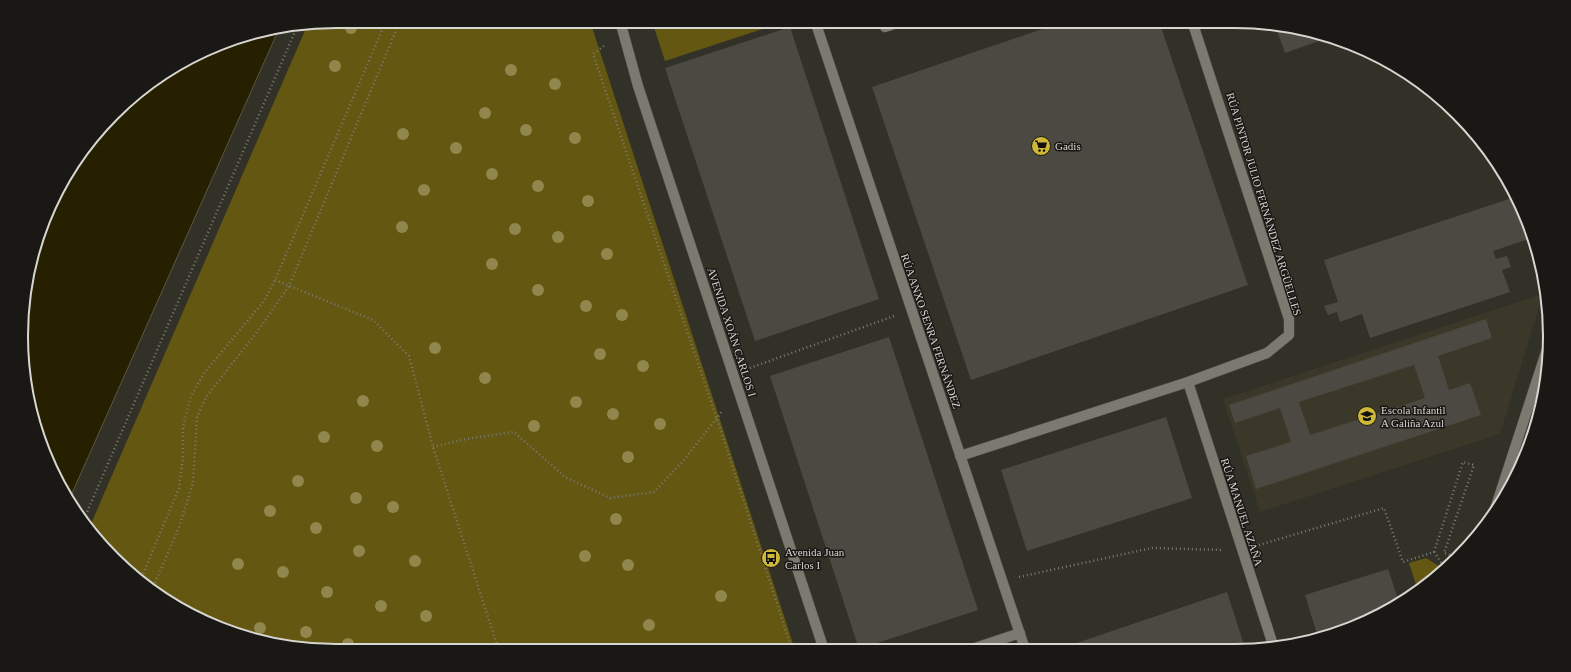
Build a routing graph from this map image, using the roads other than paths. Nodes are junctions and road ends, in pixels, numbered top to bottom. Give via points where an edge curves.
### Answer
1 (622, 28) edge
2 (817, 28) edge
3 (1194, 28) edge
4 (1541, 368) edge
5 (1188, 382) junction
6 (960, 456) junction
7 (1500, 492) edge
8 (1020, 633) junction
9 (1272, 641) edge
10 (822, 644) edge
11 (987, 644) edge
12 (1023, 644) edge

1 - 10 street, AVENIDA XOÁN CARLOS I via 638,86
2 - 6 street, RÚA ANXO SENRA FERNÁNDEZ
3 - 5 street, RÚA PINTOR JULIO FERNÁNDEZ ARGÜELLES via 1269,255 1288,319 1289,334 1267,353
4 - 7 street
5 - 6 street, RÚA PINTOR JULIO FERNÁNDEZ ARGÜELLES
5 - 9 street, RÚA MANUEL AZAÑA
6 - 8 street, RÚA ANXO SENRA FERNÁNDEZ
8 - 11 street
8 - 12 street, RÚA ANXO SENRA FERNÁNDEZ

